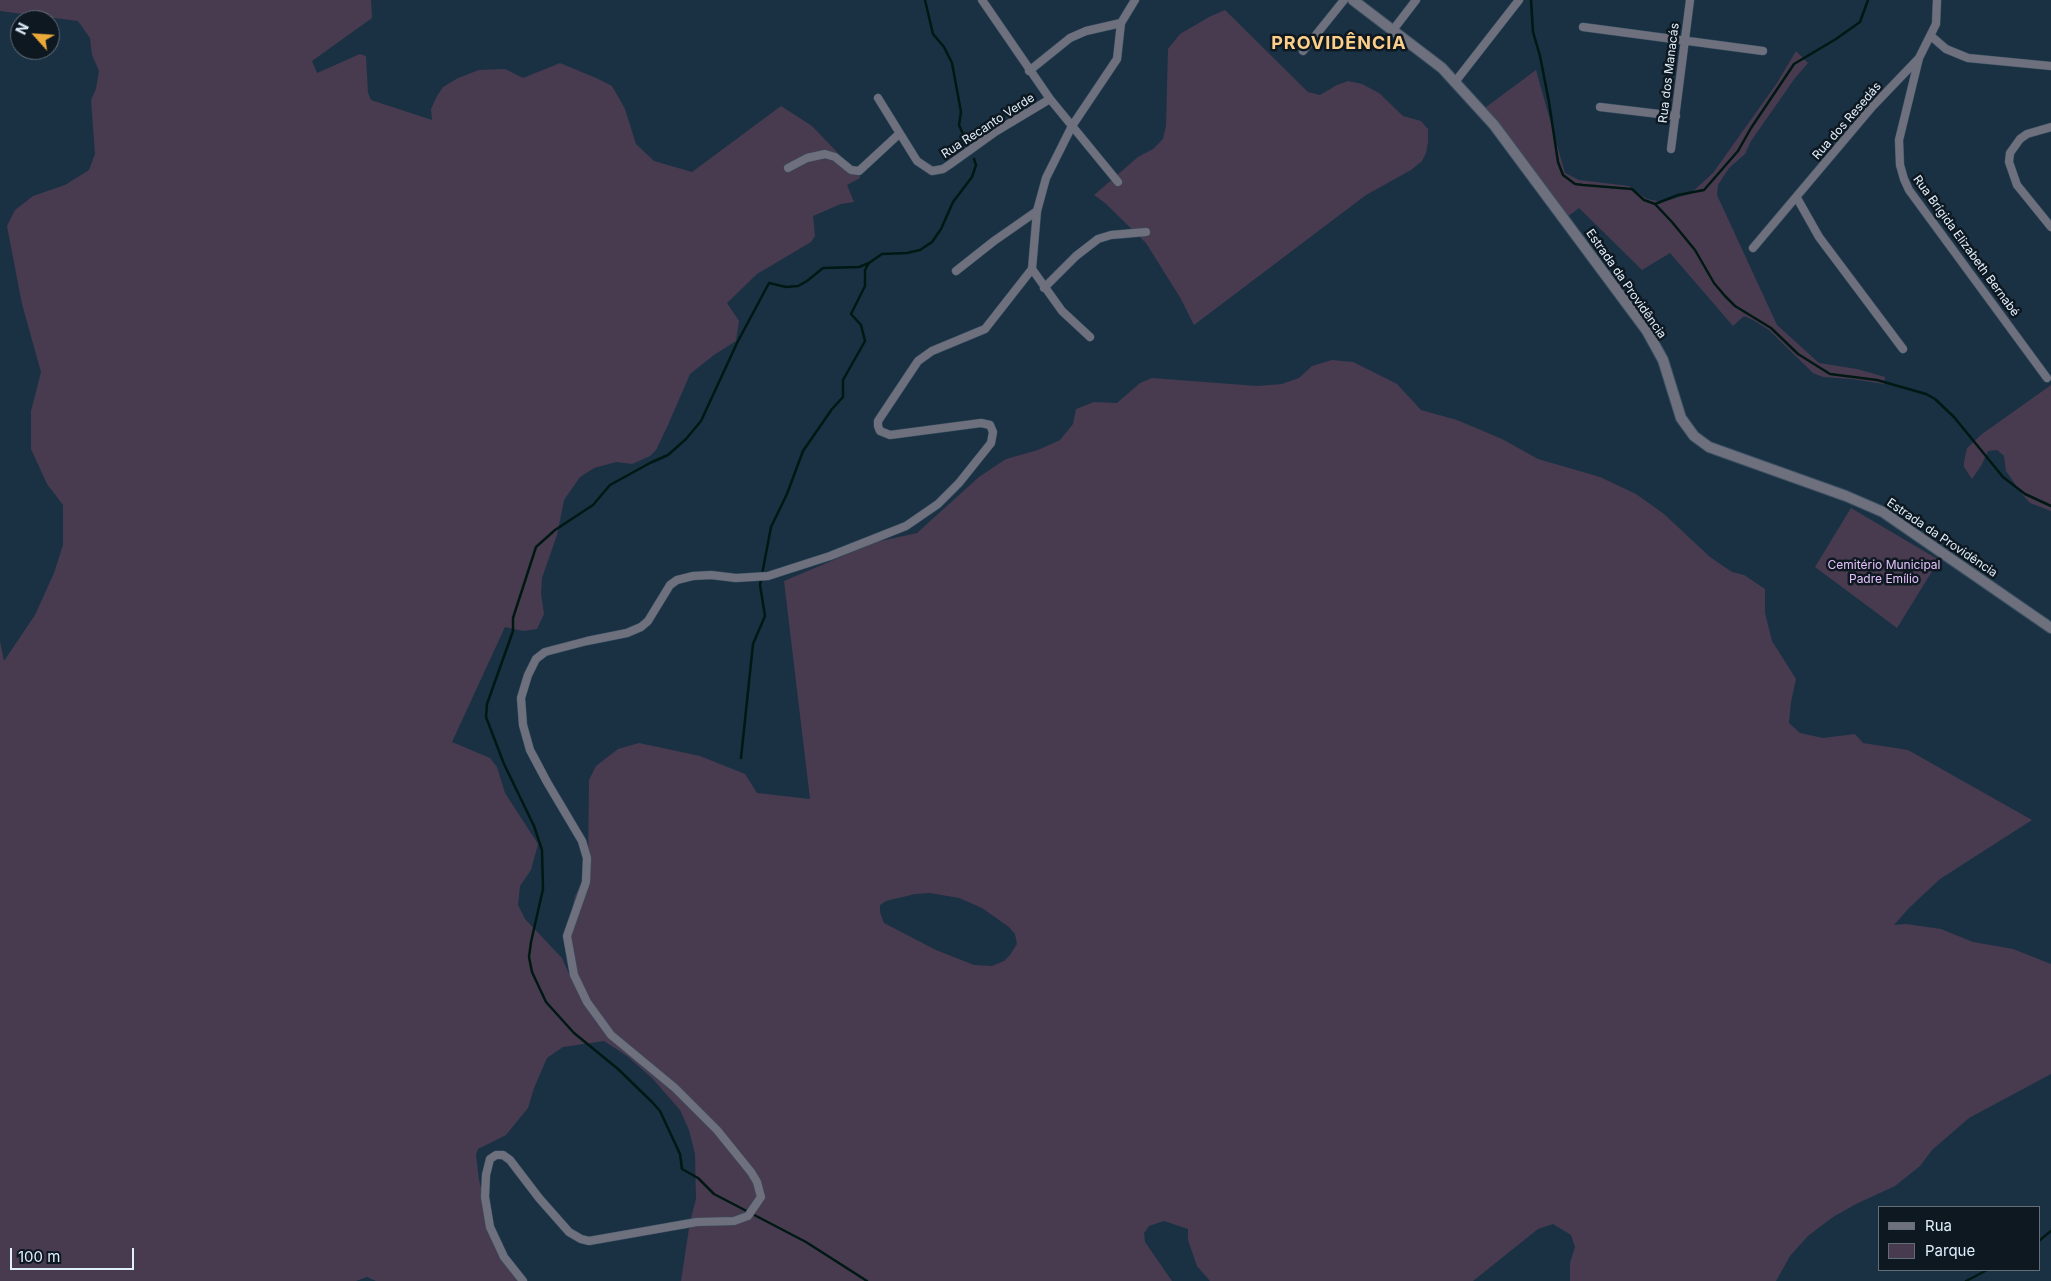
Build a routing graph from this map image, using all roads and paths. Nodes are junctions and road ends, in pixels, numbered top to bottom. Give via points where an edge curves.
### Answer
1 (1135, 0) edge
2 (1344, 0) edge
3 (1353, 0) edge
4 (1416, 0) edge
5 (1519, 0) edge
6 (1690, 0) edge
7 (1937, 0) edge
8 (984, 1) edge
9 (1121, 22) junction
10 (1582, 27) dead end
11 (1393, 30) junction
12 (1931, 36) junction
13 (1685, 40) junction
14 (1764, 50) dead end
15 (1303, 51) dead end
16 (1919, 58) junction
17 (2051, 66) edge
18 (1030, 71) junction
19 (1455, 82) junction
20 (878, 98) dead end
21 (1050, 99) junction
22 (1600, 107) dead end
23 (1676, 116) junction
24 (1072, 126) junction
25 (2051, 127) edge
26 (899, 134) junction
27 (1672, 149) dead end
28 (788, 168) dead end
29 (1118, 182) dead end
30 (1797, 198) junction
31 (1037, 211) junction
32 (2051, 227) edge
33 (1146, 232) dead end
34 (1753, 248) dead end
35 (1032, 269) junction
36 (956, 272) dead end
37 (1044, 288) junction
38 (1090, 338) dead end
39 (1903, 349) dead end
40 (2047, 378) dead end
41 (2051, 628) edge
42 (523, 1281) edge

1 - 9 street
2 - 15 street
3 - 11 street, Estrada da Providência
4 - 11 street
5 - 19 street
6 - 13 street, Rua dos Manacás
7 - 12 street, Rua dos Resedás via 1936,24
8 - 18 street
9 - 18 street via 1070,38
9 - 24 street via 1118,59
10 - 13 street
11 - 19 street, Estrada da Providência
12 - 16 street, Rua dos Resedás
12 - 17 street via 1946,49 1968,58
13 - 14 street
13 - 23 street, Rua dos Manacás
16 - 30 street, Rua dos Resedás via 1872,107
16 - 40 street, Rua Brígida Elizabeth Bernabé via 1899,140 1904,179
18 - 21 street
19 - 41 street, Estrada da Providência via 1494,125 1647,331 1663,360 1681,418 1694,436 1709,447 1883,512
20 - 26 street, Rua Recanto Verde
21 - 24 street
21 - 26 street, Rua Recanto Verde via 943,169 928,169 913,155
22 - 23 street
23 - 27 street, Rua dos Manacás
24 - 29 street
24 - 31 street via 1046,178
25 - 32 street via 2020,139 2010,153 2009,162 2017,185
26 - 28 street via 858,171 825,154 807,158
30 - 34 street, Rua dos Resedás
30 - 39 street via 1819,237
31 - 35 street
31 - 36 street via 994,240
33 - 37 street via 1098,239
35 - 37 street
35 - 42 street via 990,325 924,355 878,421 880,431 890,435 981,423 992,427 991,443 938,504 906,526 776,575 736,578 711,575 677,580 670,585 651,617 641,627 545,652 536,659 521,698 523,725 530,750 582,841 588,858 586,882 567,936 574,975 587,1002 610,1035 675,1088 717,1130 757,1182 761,1197 748,1216 734,1220 697,1222 590,1241 569,1232 510,1160 496,1154 490,1159 486,1174 490,1227 504,1257
37 - 38 street

